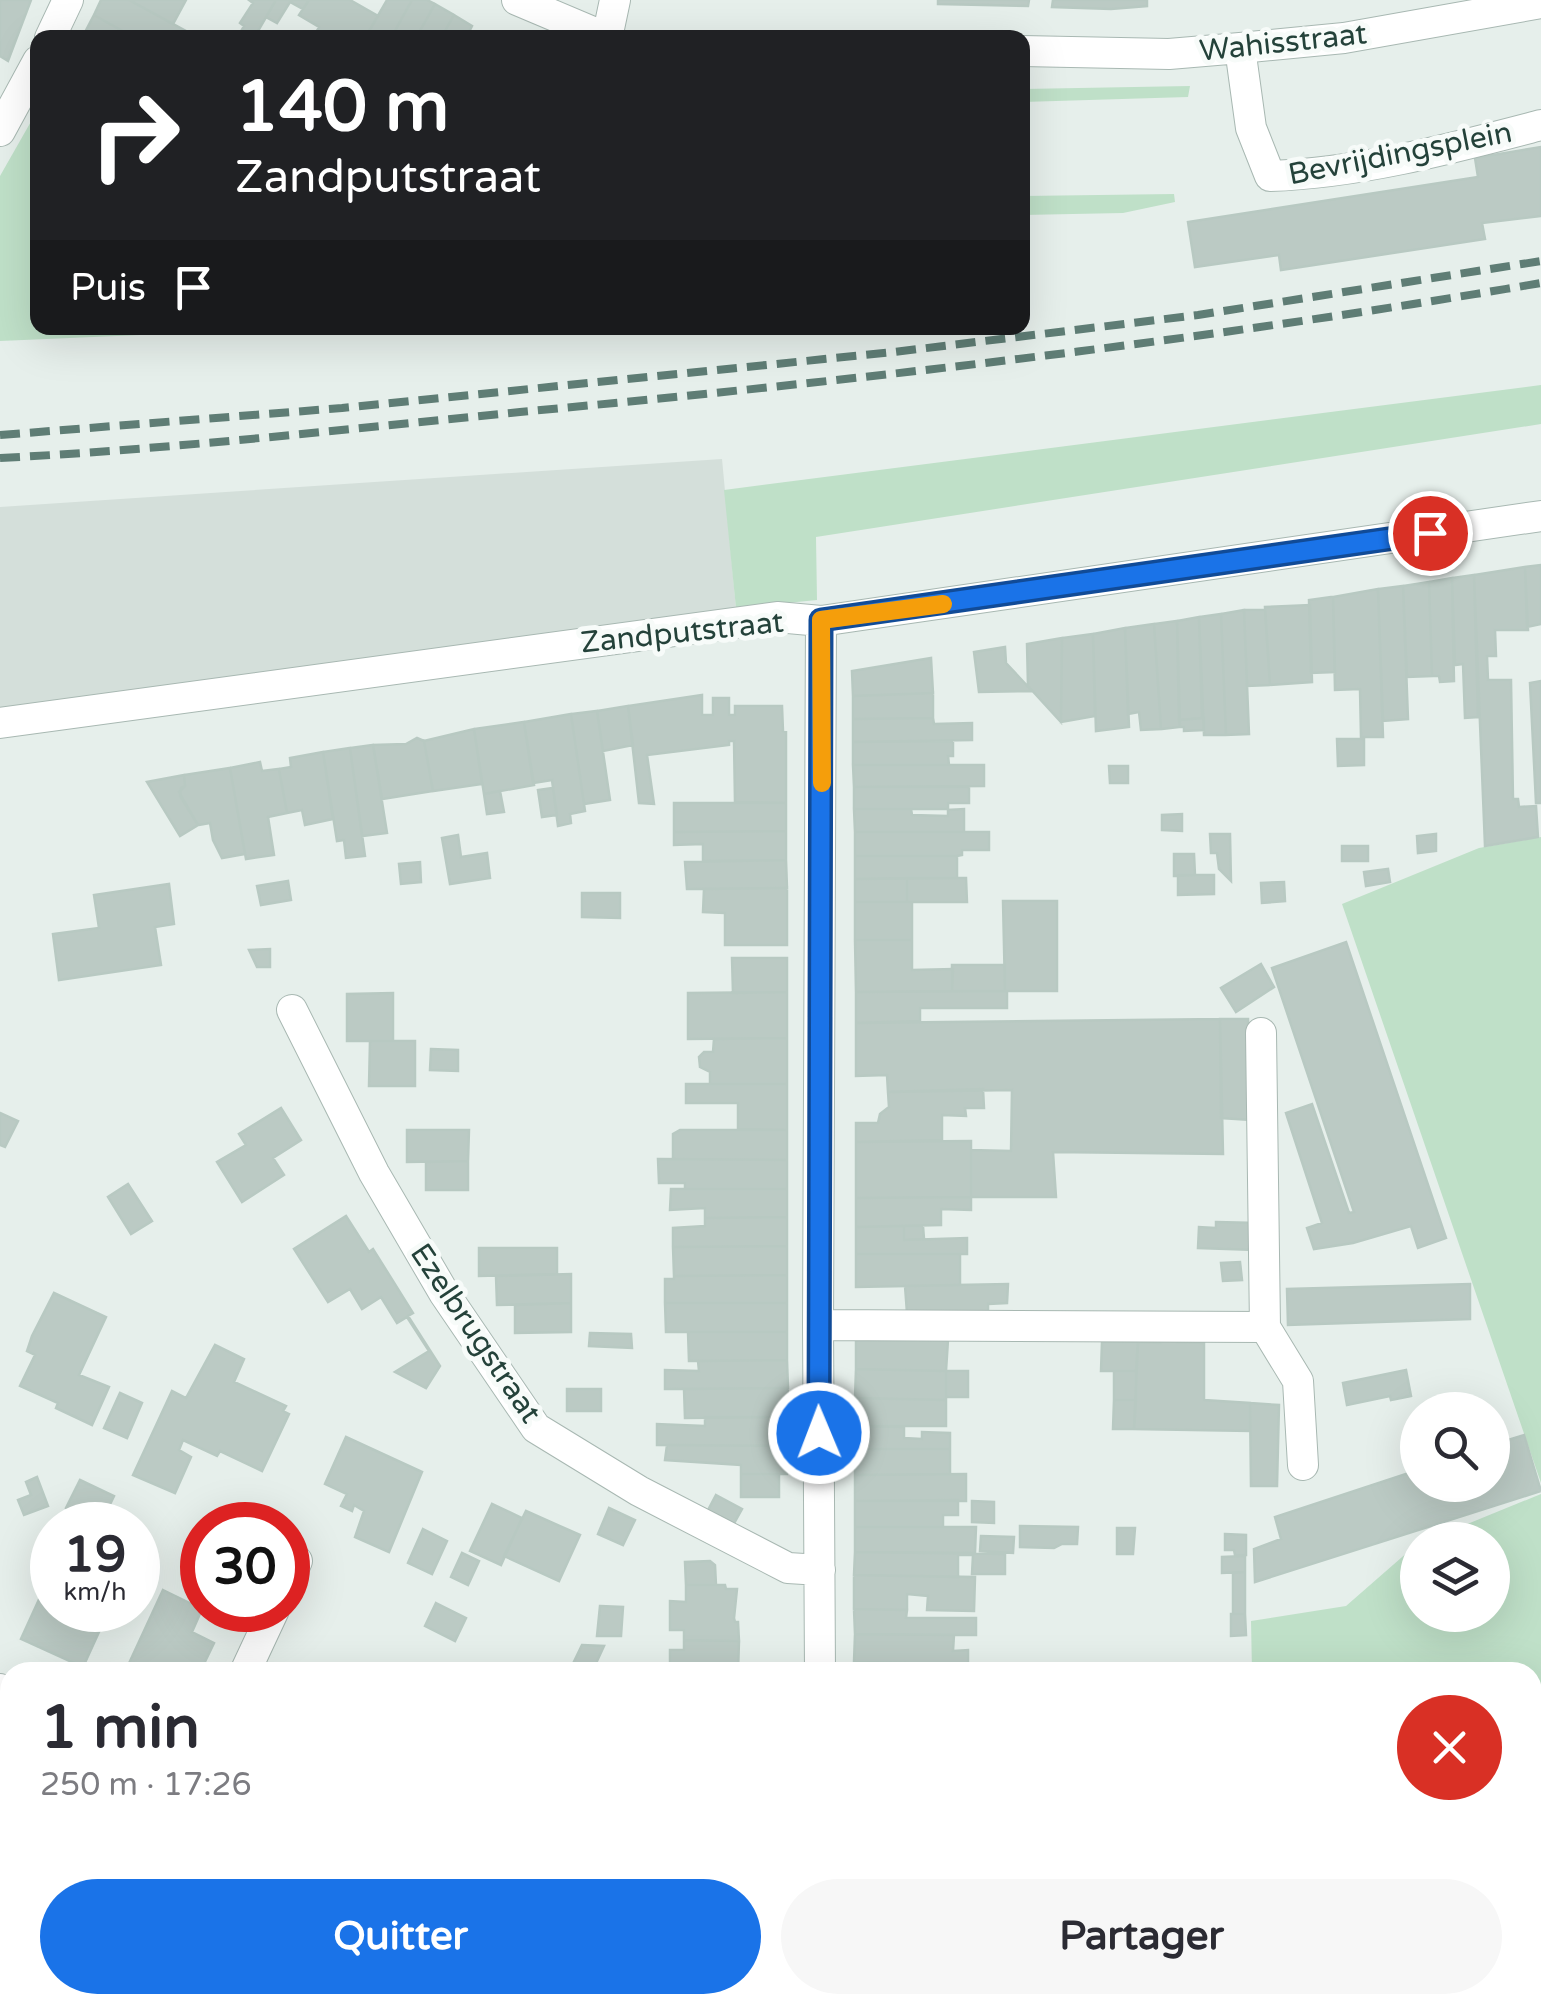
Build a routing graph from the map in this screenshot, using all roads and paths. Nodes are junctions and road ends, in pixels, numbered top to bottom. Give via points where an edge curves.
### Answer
1 (68, 0) edge
2 (517, 0) edge
3 (615, 0) edge
4 (1541, 3) edge
5 (54, 30) edge
6 (588, 30) edge
7 (609, 30) edge
8 (1240, 48) junction
9 (1030, 51) edge
10 (30, 76) edge
11 (1541, 125) edge
12 (0, 131) edge
13 (1541, 516) edge
14 (821, 620) junction
15 (0, 723) edge
16 (292, 1010) dead end
17 (1261, 1033) dead end
18 (818, 1326) junction
19 (1264, 1327) junction
20 (1303, 1464) dead end
21 (820, 1570) junction
22 (264, 1632) edge
23 (251, 1662) edge
24 (820, 1662) edge

1 - 5 street
2 - 6 street
3 - 7 street
4 - 8 street, Wahisstraat via 1344,38
8 - 9 street, Wahisstraat
8 - 11 street, Bevrijdingsplein via 1252,128 1270,176 1314,175
10 - 12 street
13 - 14 street, Zandputstraat
14 - 15 street, Zandputstraat via 778,617
14 - 18 street
16 - 21 street, Ezelbrugstraat via 444,1293 536,1428 639,1491 788,1568
17 - 19 street
18 - 19 street
18 - 21 street
19 - 20 street via 1298,1381
21 - 24 street
22 - 23 street

